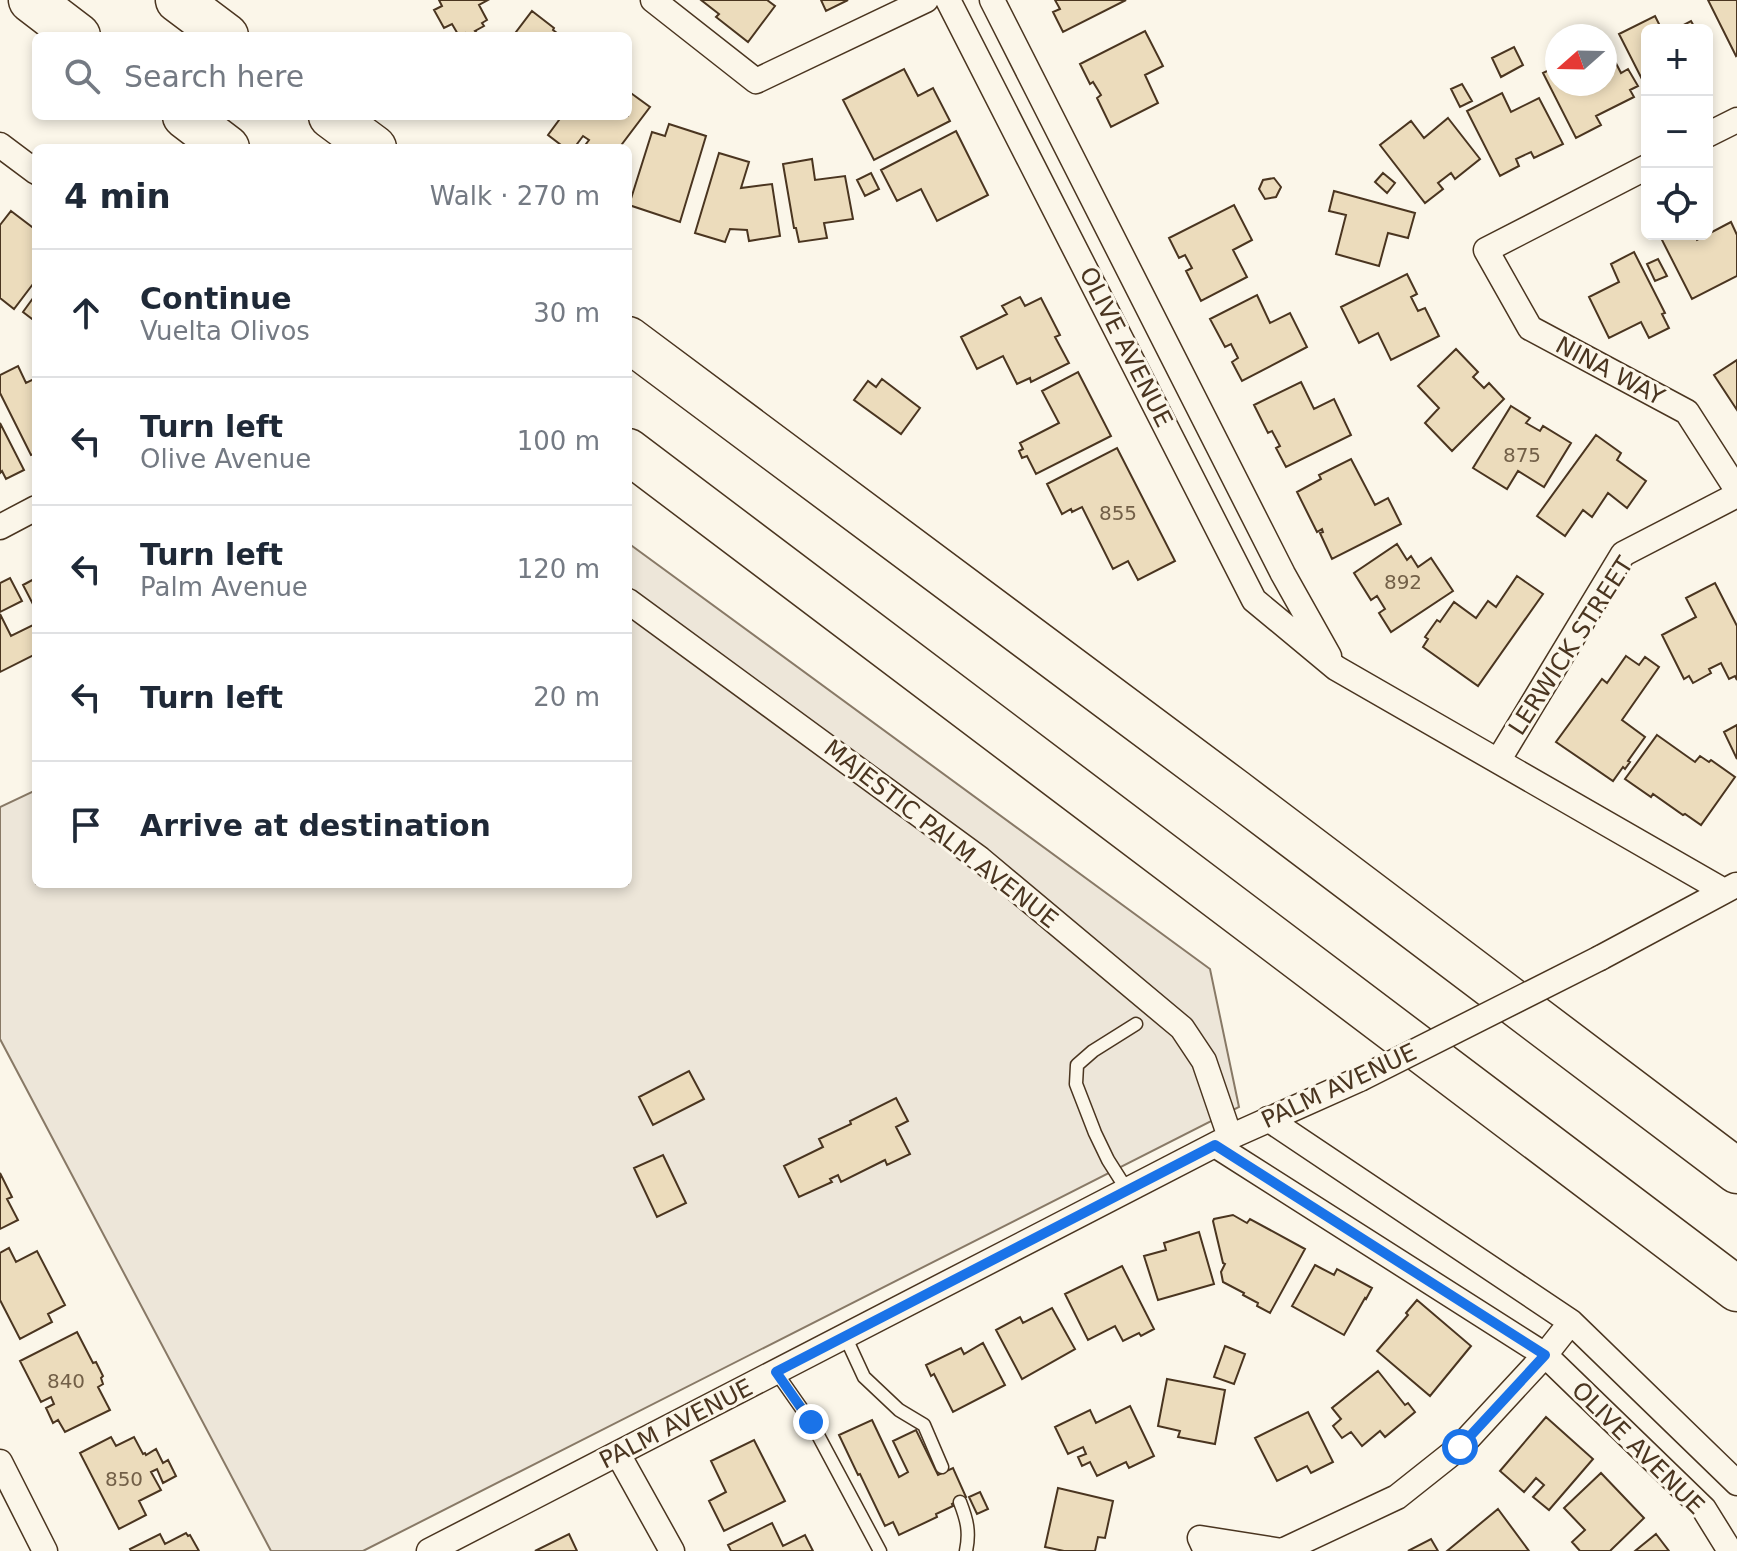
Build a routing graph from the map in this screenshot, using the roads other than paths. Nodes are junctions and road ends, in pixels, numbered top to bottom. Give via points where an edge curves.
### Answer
1 (31, 0) edge
2 (178, 0) edge
3 (653, 0) edge
4 (926, 0) edge
5 (948, 0) edge
6 (992, 0) edge
7 (73, 32) edge
8 (221, 32) edge
9 (190, 120) edge
10 (336, 120) edge
11 (1737, 120) edge
12 (1713, 132) edge
13 (222, 144) edge
14 (369, 144) edge
15 (0, 145) edge
16 (1645, 168) edge
17 (32, 169) edge
18 (632, 342) edge
19 (632, 454) edge
20 (1737, 493) edge
21 (32, 510) edge
22 (0, 527) edge
23 (632, 604) edge
24 (1336, 668) junction
25 (1498, 761) junction
26 (1730, 888) edge
27 (1136, 1024) dead end
28 (1268, 1119) junction
29 (1222, 1141) junction
30 (1737, 1171) edge
31 (1127, 1190) junction
32 (1737, 1289) edge
33 (1571, 1322) junction
34 (845, 1336) junction
35 (1545, 1355) junction
36 (776, 1372) junction
37 (618, 1454) junction
38 (0, 1462) edge
39 (942, 1467) dead end
40 (1737, 1483) edge
41 (960, 1502) dead end
42 (45, 1551) edge
43 (429, 1551) edge
44 (672, 1551) edge
45 (880, 1551) edge
46 (966, 1551) edge
47 (1206, 1551) edge
48 (1282, 1551) edge
49 (1730, 1551) edge

1 - 7 highway
2 - 8 highway
3 - 4 street via 756,81
5 - 24 street, OLIVE AVENUE via 1254,600
6 - 24 street, OLIVE AVENUE via 1283,574
9 - 13 highway
10 - 14 highway
11 - 12 street
15 - 17 street
16 - 20 street, NINA WAY via 1486,250 1530,328 1687,412
18 - 30 highway
19 - 32 highway
20 - 25 street, LERWICK STREET via 1623,554
21 - 22 street
23 - 29 street, MAJESTIC PALM AVENUE via 980,859 1182,1028 1204,1061 1217,1099
24 - 25 street, OLIVE AVENUE
25 - 26 street, OLIVE AVENUE
26 - 28 street, PALM AVENUE, bridge via 1360,1079
27 - 31 lane via 1077,1065 1076,1084 1108,1160
28 - 29 street, PALM AVENUE
28 - 33 street, OLIVE AVENUE
29 - 31 street, PALM AVENUE
29 - 35 street, OLIVE AVENUE
31 - 34 street, PALM AVENUE
33 - 35 street
33 - 40 street, OLIVE AVENUE
34 - 36 street, PALM AVENUE
34 - 39 lane via 864,1377 924,1425
35 - 48 street via 1460,1447 1397,1497
35 - 49 street, OLIVE AVENUE via 1704,1509
36 - 37 street, PALM AVENUE
36 - 45 lane via 811,1422
37 - 43 street, PALM AVENUE
37 - 44 street
38 - 42 street
41 - 46 lane via 969,1524
47 - 48 street via 1200,1538

